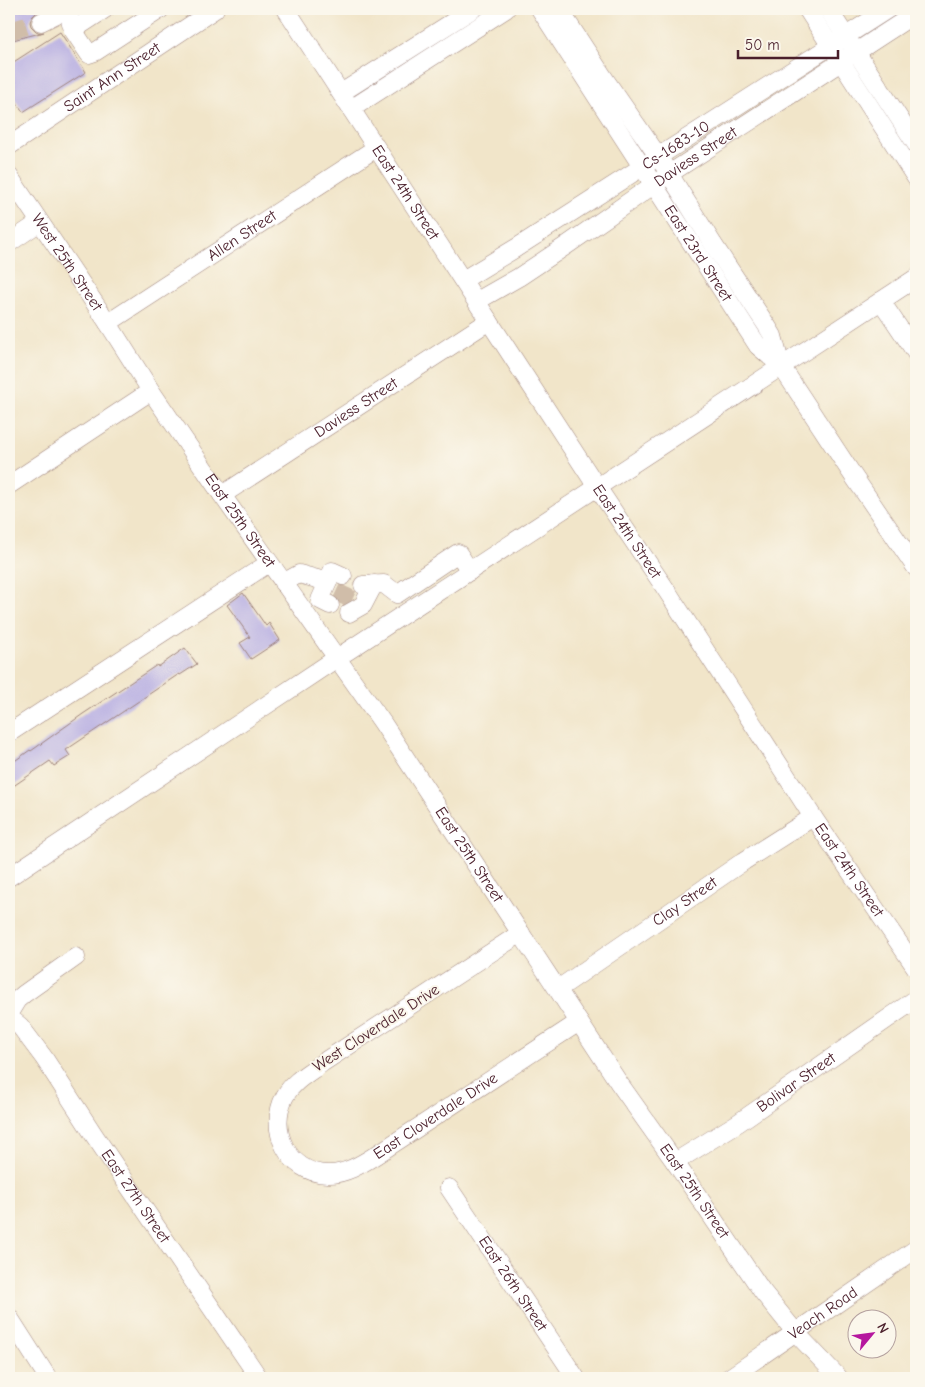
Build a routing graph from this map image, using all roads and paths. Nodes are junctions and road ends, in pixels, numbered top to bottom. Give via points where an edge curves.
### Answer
1 (67, 9) edge
2 (105, 9) edge
3 (161, 9) edge
4 (216, 9) edge
5 (286, 9) edge
6 (473, 9) edge
7 (506, 9) edge
8 (540, 9) edge
9 (559, 9) edge
10 (807, 9) edge
11 (828, 9) edge
12 (888, 9) edge
13 (916, 12) edge
14 (34, 24) tunnel mouth
15 (73, 30) junction
16 (846, 36) junction
17 (831, 46) junction
18 (857, 51) junction
19 (841, 61) junction
20 (341, 94) junction
21 (351, 109) junction
22 (916, 144) edge
23 (9, 146) edge
24 (376, 148) junction
25 (658, 156) junction
26 (642, 166) junction
27 (669, 174) junction
28 (9, 176) edge
29 (916, 178) edge
30 (654, 185) junction
31 (40, 222) junction
32 (9, 243) edge
33 (916, 278) edge
34 (463, 280) junction
35 (477, 301) junction
36 (881, 301) junction
37 (489, 321) junction
38 (108, 323) junction
39 (916, 353) edge
40 (781, 366) junction
41 (151, 391) junction
42 (9, 485) edge
43 (597, 487) junction
44 (222, 495) junction
45 (269, 563) junction
46 (916, 568) edge
47 (470, 571) junction
48 (283, 583) junction
49 (333, 588) tunnel mouth
50 (362, 597) dead end
51 (337, 658) junction
52 (9, 733) edge
53 (813, 817) junction
54 (9, 877) edge
55 (521, 933) junction
56 (76, 957) dead end
57 (916, 968) edge
58 (558, 989) junction
59 (916, 999) edge
60 (9, 1015) edge
61 (579, 1022) junction
62 (286, 1152) joint
63 (675, 1162) junction
64 (449, 1188) dead end
65 (916, 1249) edge
66 (9, 1317) edge
67 (796, 1333) junction
68 (48, 1378) edge
69 (259, 1378) edge
70 (576, 1378) edge
71 (729, 1378) edge
72 (839, 1378) edge

1 - 14 street
1 - 15 street
2 - 15 street
3 - 15 street via 89,54
4 - 23 street, Saint Ann Street
5 - 20 street, East 24th Street
6 - 20 street
7 - 21 street
8 - 26 street, East 23rd Street
9 - 25 street, East 23rd Street
10 - 17 street
11 - 16 street
12 - 16 street, Cs-1683-10
13 - 18 street, Daviess Street
16 - 17 street, Cs-1683-10
16 - 18 street
17 - 19 street
17 - 25 street, Cs-1683-10
18 - 19 street, Daviess Street
18 - 22 street
19 - 27 street, Daviess Street
19 - 29 street
20 - 21 street, East 24th Street
21 - 24 street, East 24th Street
24 - 34 street, East 24th Street
24 - 38 street, Allen Street
25 - 26 street, Cs-1683-10
25 - 27 street, East 23rd Street
26 - 30 street, East 23rd Street
26 - 34 street, Cs-1683-10
27 - 30 street, Daviess Street
27 - 40 street, East 23rd Street via 773,336
28 - 31 street, West 25th Street
30 - 35 street, Daviess Street via 519,277
30 - 40 street, East 23rd Street via 758,346
31 - 32 street
31 - 38 street, West 25th Street
33 - 36 street
34 - 35 street, East 24th Street
35 - 37 street, East 24th Street
36 - 39 street
36 - 40 street
37 - 43 street, East 24th Street
37 - 44 street, Daviess Street
38 - 41 street, East 25th Street
40 - 43 street
40 - 46 street, East 23rd Street
41 - 42 street
41 - 44 street, East 25th Street
43 - 47 street
43 - 53 street, East 24th Street
44 - 45 street, East 25th Street
45 - 48 street, East 25th Street
45 - 52 street
47 - 50 street via 458,553 397,594 384,584
47 - 51 street
48 - 49 street via 299,574
48 - 51 street, East 25th Street
51 - 54 street
51 - 55 street, East 25th Street
53 - 57 street, East 24th Street
53 - 58 street, Clay Street
55 - 58 street, East 25th Street
55 - 62 street, West Cloverdale Drive via 294,1083 285,1095 278,1117 279,1134
56 - 60 street via 17,1000
58 - 61 street, East 25th Street
59 - 63 street, Bolivar Street via 738,1123
60 - 69 street, East 27th Street via 44,1058
61 - 62 street, East Cloverdale Drive via 356,1166 342,1172 316,1173 304,1168
61 - 63 street, East 25th Street
63 - 67 street, East 25th Street via 762,1291
64 - 70 street, East 26th Street
65 - 67 street, Veach Road
66 - 68 street
67 - 71 street, Veach Road
67 - 72 street, East 25th Street

